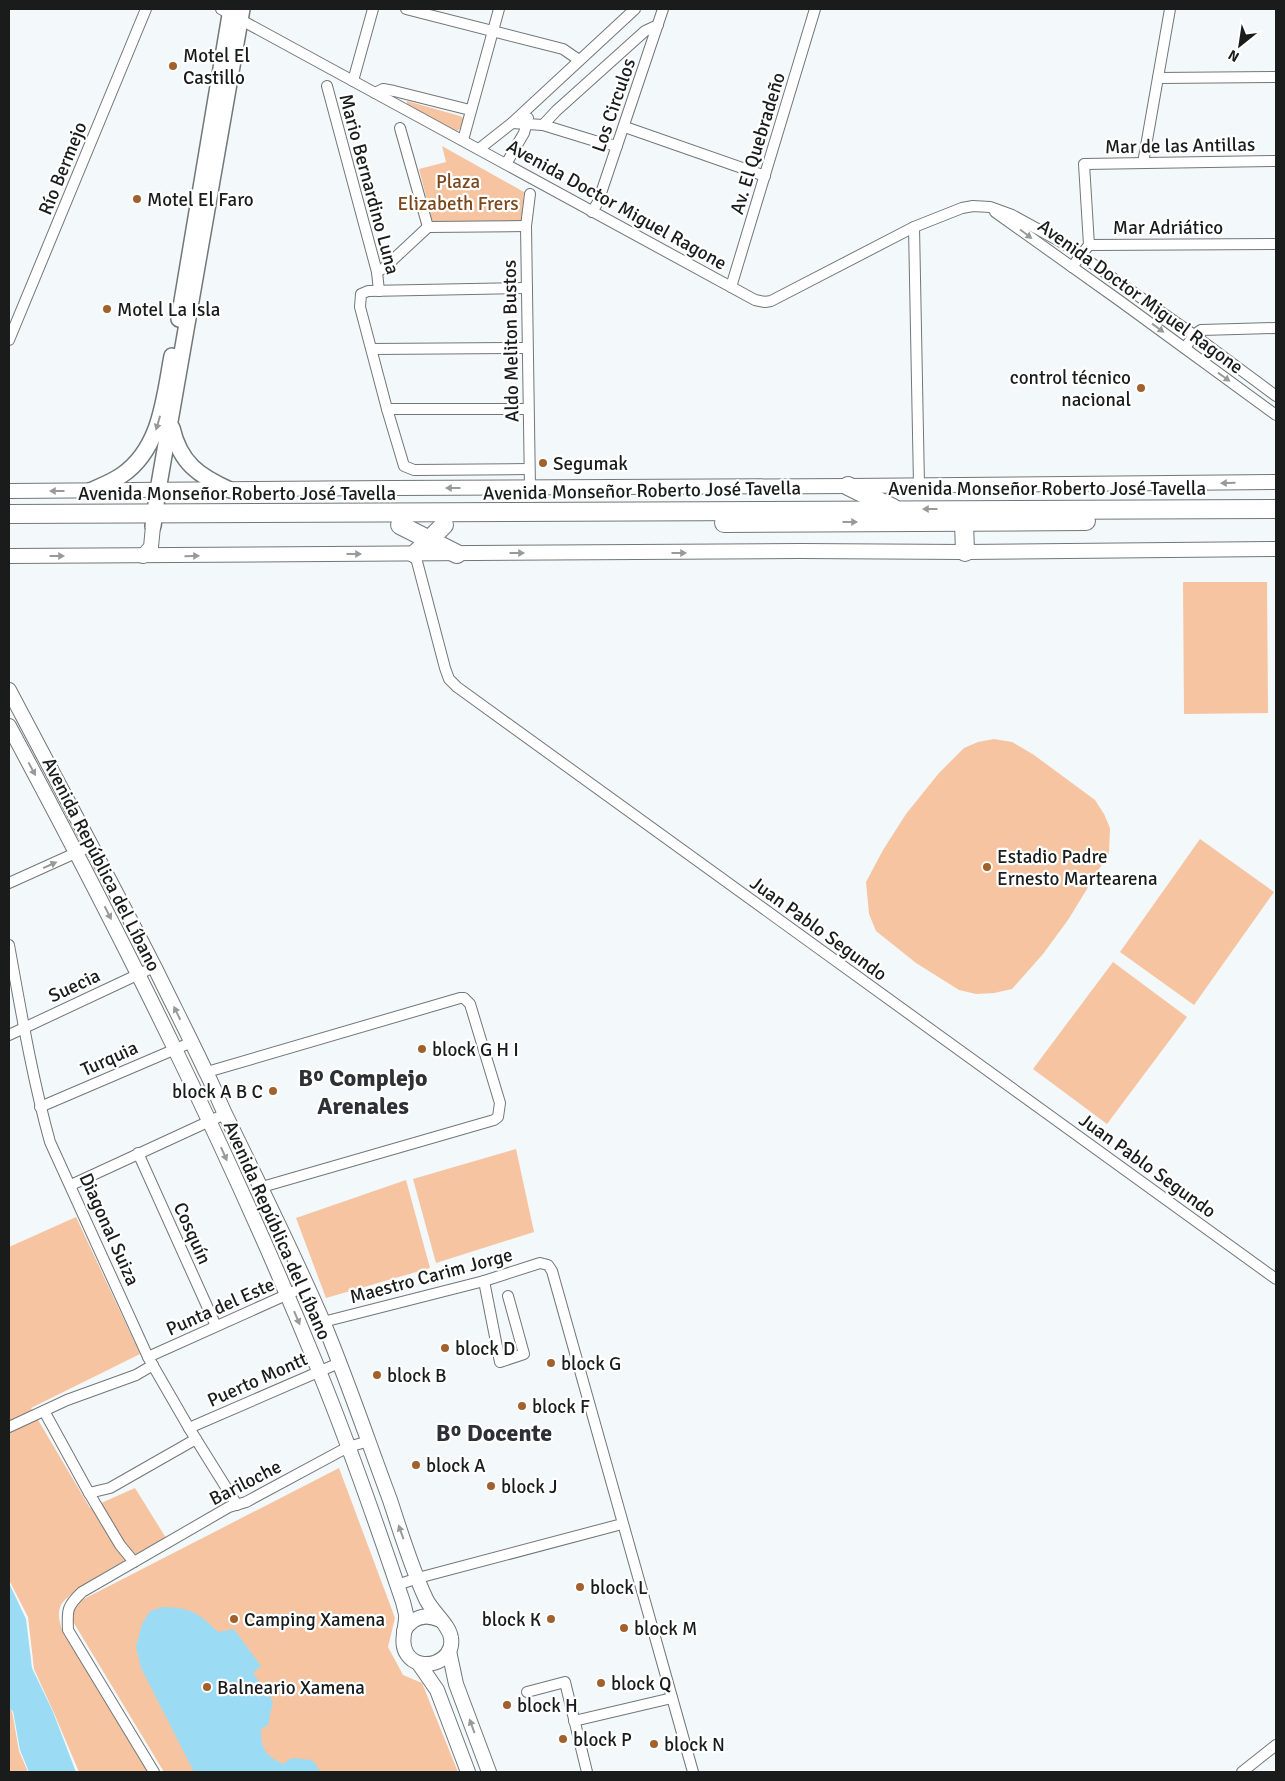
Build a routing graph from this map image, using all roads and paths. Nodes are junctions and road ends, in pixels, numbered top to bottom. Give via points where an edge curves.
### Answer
1 (146, 9) edge
2 (373, 9) edge
3 (406, 9) edge
4 (500, 9) edge
5 (635, 9) edge
6 (663, 9) edge
7 (816, 9) edge
8 (1170, 9) edge
9 (233, 12) edge
10 (658, 25) junction
11 (493, 31) junction
12 (579, 60) junction
13 (1276, 77) edge
14 (1158, 78) junction
15 (353, 81) junction
16 (327, 86) dead end
17 (375, 93) junction
18 (530, 106) junction
19 (470, 110) junction
20 (512, 123) junction
21 (527, 123) junction
22 (543, 125) junction
23 (625, 127) junction
24 (400, 128) dead end
25 (463, 140) junction
26 (617, 146) junction
27 (479, 149) junction
28 (1276, 162) edge
29 (1143, 163) junction
30 (506, 164) junction
31 (765, 176) junction
32 (530, 194) dead end
33 (985, 207) junction
34 (592, 212) junction
35 (526, 226) junction
36 (914, 227) junction
37 (428, 228) junction
38 (1276, 244) edge
39 (1089, 245) junction
40 (1081, 254) junction
41 (1072, 267) junction
42 (377, 272) junction
43 (731, 287) junction
44 (527, 288) junction
45 (379, 291) junction
46 (1276, 328) edge
47 (1194, 335) junction
48 (9, 340) edge
49 (527, 348) junction
50 (1185, 348) junction
51 (372, 349) junction
52 (1276, 396) edge
53 (387, 409) junction
54 (528, 409) junction
55 (1276, 415) edge
56 (171, 424) junction
57 (529, 469) junction
58 (1276, 482) edge
59 (919, 485) junction
60 (848, 486) junction
61 (530, 488) junction
62 (158, 490) junction
63 (230, 490) junction
64 (9, 491) edge
65 (90, 491) junction
66 (896, 509) junction
67 (1276, 509) edge
68 (9, 514) edge
69 (154, 520) junction
70 (1276, 520) edge
71 (964, 522) junction
72 (400, 525) junction
73 (444, 525) junction
74 (9, 526) edge
75 (430, 540) junction
76 (1276, 549) edge
77 (965, 552) junction
78 (416, 554) junction
79 (456, 554) junction
80 (9, 556) edge
81 (143, 556) junction
82 (9, 690) edge
83 (9, 726) edge
84 (91, 846) junction
85 (77, 853) junction
86 (9, 883) edge
87 (9, 945) edge
88 (154, 967) junction
89 (139, 974) junction
90 (12, 985) edge
91 (24, 1028) junction
92 (9, 1036) edge
93 (192, 1042) junction
94 (175, 1049) junction
95 (207, 1072) junction
96 (40, 1108) junction
97 (225, 1114) junction
98 (209, 1120) junction
99 (138, 1153) junction
100 (70, 1185) junction
101 (262, 1187) junction
102 (1276, 1279) edge
103 (484, 1281) junction
104 (306, 1286) junction
105 (287, 1295) junction
106 (508, 1296) dead end
107 (323, 1322) junction
108 (216, 1326) junction
109 (150, 1361) junction
110 (340, 1363) junction
111 (319, 1371) junction
112 (44, 1411) junction
113 (9, 1427) edge
114 (189, 1428) junction
115 (196, 1439) junction
116 (369, 1442) junction
117 (348, 1447) junction
118 (89, 1493) junction
119 (237, 1505) junction
120 (622, 1524) junction
121 (137, 1561) junction
122 (418, 1578) junction
123 (397, 1585) junction
124 (440, 1620) junction
125 (404, 1631) junction
126 (448, 1651) junction
127 (419, 1664) junction
128 (527, 1692) dead end
129 (672, 1698) junction
130 (574, 1721) junction
131 (1276, 1745) edge
132 (154, 1772) edge
133 (468, 1772) edge
134 (489, 1772) edge
135 (587, 1772) edge
136 (694, 1772) edge
137 (1242, 1772) edge

1 - 48 street, Río Bermejo
2 - 15 street
3 - 11 street
4 - 11 street
5 - 12 street
6 - 10 street, Los Circulos
7 - 31 street, Av. El Quebradeño
8 - 14 street
9 - 15 street, Avenida Doctor Miguel Ragone
9 - 56 main road
9 -> 65 main road via 158,424 149,445 132,466 112,481
10 - 22 street via 645,31
10 - 23 street, Los Circulos
11 - 12 street via 563,49
11 - 19 street
12 - 18 street
13 - 14 street
14 - 29 street
15 - 17 street, Avenida Doctor Miguel Ragone
16 - 42 street, Mario Bernardino Luna
17 - 19 street via 383,89
17 - 25 street, Avenida Doctor Miguel Ragone
18 - 20 street
18 - 21 street
19 - 25 street
20 - 21 street
20 - 27 street
21 - 22 street
21 - 30 street
22 - 26 street
23 - 26 street, Los Circulos
23 - 31 street
24 - 37 street
25 - 27 street, Avenida Doctor Miguel Ragone
26 - 34 street, Los Circulos
27 - 30 street, Avenida Doctor Miguel Ragone
28 - 29 street, Mar de las Antillas
29 - 39 street, Mar de las Antillas via 1084,164
30 - 34 street, Avenida Doctor Miguel Ragone
31 - 43 street, Av. El Quebradeño
32 - 35 street, Aldo Meliton Bustos
33 - 36 street, Avenida Doctor Miguel Ragone via 962,208
33 - 40 street, Avenida Doctor Miguel Ragone via 1012,215
33 -> 41 street, Avenida Doctor Miguel Ragone
34 - 43 street, Avenida Doctor Miguel Ragone
35 - 37 street
35 - 44 street, Aldo Meliton Bustos
36 - 43 street, Avenida Doctor Miguel Ragone via 771,301 755,300
36 - 59 street
37 - 42 street
38 - 39 street, Mar Adriático
39 - 40 street, Mar Adriático
40 - 41 street, Mar Adriático
40 - 47 street, Avenida Doctor Miguel Ragone
41 -> 50 street, Avenida Doctor Miguel Ragone
42 - 45 street, Mario Bernardino Luna
44 - 45 street
44 - 49 street, Aldo Meliton Bustos
45 - 51 street via 360,294 360,307
46 - 47 street via 1200,330
47 - 50 street
47 - 52 street, Avenida Doctor Miguel Ragone
49 - 51 street
49 - 54 street, Aldo Meliton Bustos
50 -> 55 street, Avenida Doctor Miguel Ragone
51 - 53 street
53 - 54 street
53 - 57 street via 402,462 408,468
54 - 57 street, Aldo Meliton Bustos
56 - 62 main road
56 - 63 main road via 176,446 189,465 211,482
57 - 61 street, Aldo Meliton Bustos
58 -> 59 main road
59 - 60 main road
60 - 61 main road
60 - 66 highway
61 -> 63 main road
62 - 63 main road
62 - 65 main road
62 - 69 main road
65 -> 64 main road
67 -> 66 highway, Avenida Monseñor Roberto José Tavella
66 - 69 highway, Avenida Monseñor Roberto José Tavella
68 - 69 highway, Avenida Monseñor Roberto José Tavella
69 - 72 highway, Avenida Monseñor Roberto José Tavella
69 - 74 highway, Avenida Monseñor Roberto José Tavella
69 - 81 main road via 151,547
70 - 71 highway, Avenida Monseñor Roberto José Tavella
73 -> 71 highway, Avenida Monseñor Roberto José Tavella
71 - 77 highway
72 - 73 highway, Avenida Monseñor Roberto José Tavella
72 - 75 highway
73 - 75 highway
75 - 78 highway
75 - 79 highway
76 - 77 main road
79 -> 77 main road
78 - 79 main road
81 -> 78 main road
78 - 102 street, Juan Pablo Segundo via 445,668 457,687
80 -> 81 main road
82 - 84 main road, Avenida República del Líbano
83 -> 85 main road, Avenida República del Líbano
84 - 85 street
84 - 88 main road, Avenida República del Líbano
86 -> 85 street
85 -> 89 main road, Avenida República del Líbano
87 - 90 street, Diagonal Suiza
88 - 89 street, Suecia
93 -> 88 main road, Avenida República del Líbano
89 - 91 street, Suecia
89 - 94 main road, Avenida República del Líbano
90 - 91 street, Diagonal Suiza
91 - 92 street, Suecia
91 - 96 street, Diagonal Suiza
93 - 94 street, Turquia
93 - 95 main road, Avenida República del Líbano
94 - 96 street, Turquia
94 - 98 main road, Avenida República del Líbano
95 - 97 main road, Avenida República del Líbano
95 - 101 street via 460,998 470,1004 500,1103 498,1117
96 - 100 street, Diagonal Suiza via 50,1142
97 - 98 street
97 - 101 main road, Avenida República del Líbano
98 - 99 street
98 -> 105 main road, Avenida República del Líbano
99 - 100 street
99 - 108 street, Cosquín
100 - 109 street, Diagonal Suiza
101 - 104 main road, Avenida República del Líbano
103 - 106 street via 500,1362 524,1354
103 - 107 street, Maestro Carim Jorge
103 - 120 street, Maestro Carim Jorge via 540,1263 548,1264
104 - 105 street, Punta del Este
104 - 107 main road, Avenida República del Líbano
105 - 108 street, Punta del Este
105 -> 111 main road, Avenida República del Líbano
107 - 110 main road, Avenida República del Líbano
108 - 109 street, Punta del Este
109 - 112 street, Punta del Este via 136,1375
109 - 114 street, Diagonal Suiza
110 - 111 street, Puerto Montt
110 - 116 main road, Avenida República del Líbano
111 - 114 street, Puerto Montt
111 - 117 main road, Avenida República del Líbano
112 - 113 street, Punta del Este
112 - 118 street
114 - 115 street, Diagonal Suiza
115 - 118 street via 110,1488
115 - 119 street, Diagonal Suiza
116 - 117 street, Bariloche
122 -> 116 main road, Avenida República del Líbano
117 - 119 street, Bariloche
117 - 123 main road, Avenida República del Líbano
118 - 121 street via 120,1545
119 - 121 street, Bariloche
120 - 122 street
120 - 129 street
121 - 132 street, Bariloche via 72,1601 67,1613 68,1630
122 - 123 street
122 - 124 main road, Avenida República del Líbano via 427,1602
123 - 125 main road, Avenida República del Líbano via 406,1615
124 - 125 main road via 423,1616 414,1619
124 - 126 main road via 451,1637
125 - 127 main road via 403,1644 407,1654
126 - 127 main road via 433,1664
134 -> 126 main road via 456,1684
127 - 133 main road via 437,1690
128 - 130 street via 565,1682
129 - 130 street
129 - 136 street
130 - 135 street
131 - 137 street

